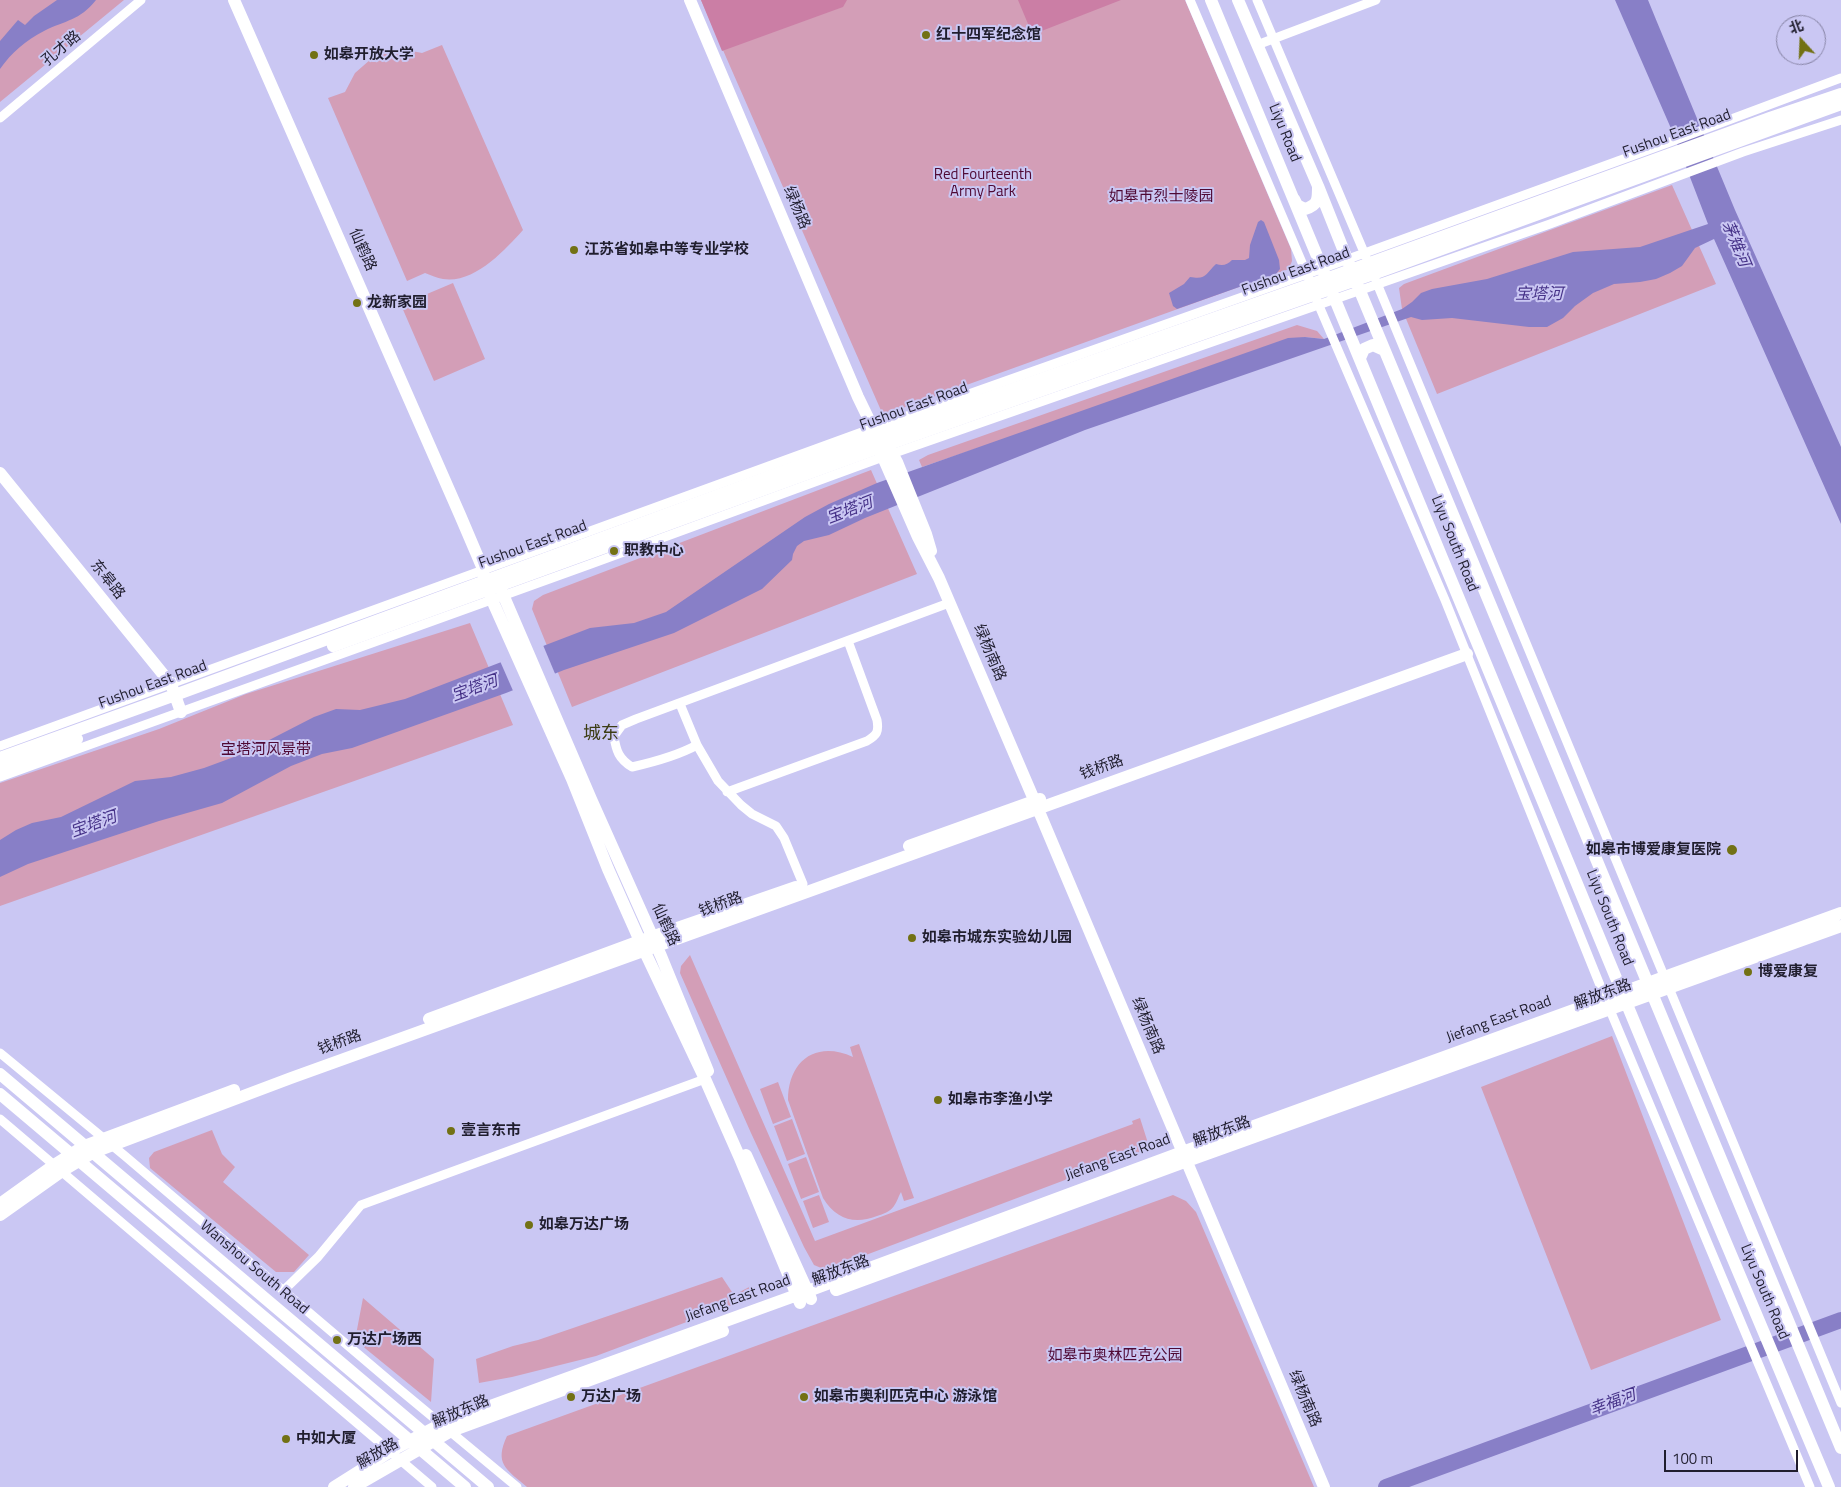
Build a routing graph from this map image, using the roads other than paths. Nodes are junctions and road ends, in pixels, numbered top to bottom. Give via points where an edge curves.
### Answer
1 (141, 0) edge
2 (234, 0) edge
3 (690, 0) edge
4 (1190, 0) edge
5 (1211, 0) edge
6 (1238, 0) edge
7 (1257, 0) edge
8 (1376, 0) edge
9 (1273, 39) junction
10 (1257, 45) junction
11 (1841, 78) edge
12 (1841, 94) edge
13 (1841, 104) edge
14 (0, 118) edge
15 (1841, 120) edge
16 (1714, 144) junction
17 (1677, 158) junction
18 (1318, 186) junction
19 (1291, 195) junction
20 (1371, 269) junction
21 (1354, 275) junction
22 (1328, 284) junction
23 (1313, 290) junction
24 (1384, 350) junction
25 (1360, 358) junction
26 (884, 448) junction
27 (0, 473) edge
28 (492, 585) junction
29 (949, 603) junction
30 (848, 641) junction
31 (1465, 650) junction
32 (177, 698) junction
33 (680, 704) junction
34 (697, 745) junction
35 (0, 746) edge
36 (0, 758) edge
37 (0, 767) edge
38 (0, 777) edge
39 (727, 792) junction
40 (1036, 805) junction
41 (803, 884) junction
42 (1841, 913) edge
43 (1841, 926) edge
44 (648, 944) junction
45 (1666, 983) junction
46 (1650, 988) junction
47 (1625, 998) junction
48 (1608, 1004) junction
49 (0, 1053) edge
50 (0, 1074) edge
51 (705, 1079) junction
52 (0, 1094) edge
53 (0, 1119) edge
54 (108, 1142) junction
55 (88, 1150) junction
56 (75, 1156) junction
57 (1185, 1157) junction
58 (58, 1168) junction
59 (0, 1204) edge
60 (0, 1215) edge
61 (284, 1290) junction
62 (804, 1297) junction
63 (1841, 1403) edge
64 (446, 1428) junction
65 (429, 1437) junction
66 (409, 1441) junction
67 (1841, 1448) edge
68 (420, 1449) junction
69 (396, 1455) junction
70 (334, 1487) edge
71 (354, 1487) edge
72 (432, 1487) edge
73 (465, 1487) edge
74 (488, 1487) edge
75 (517, 1487) edge
76 (1324, 1487) edge
77 (1810, 1487) edge
78 (1829, 1487) edge

1 - 14 street, 孔才路
2 - 28 street, 仙鹤路
3 - 26 street, 绿杨路 via 844,365
4 - 23 street
5 - 19 street, Liyu Road
6 - 10 street, Liyu Road
7 - 9 street
8 - 9 street
9 - 10 street
9 - 20 street
10 - 18 street, Liyu Road
11 - 16 street
12 - 16 street, Fushou East Road
13 - 16 street, Fushou East Road
15 - 16 street via 1781,138
16 - 17 street, Fushou East Road
16 - 17 street
17 - 20 street, Fushou East Road
17 - 20 street
18 - 19 street via 1318,201 1306,209 1297,205
18 - 21 street, Liyu Road
19 - 22 street, Liyu Road
20 - 21 street, Fushou East Road
20 - 21 street
20 - 45 street
21 - 22 street, Fushou East Road
21 - 22 street
21 - 24 street, Liyu South Road
22 - 23 street, Fushou East Road
22 - 23 street
22 - 25 street, Liyu South Road
23 - 26 street, Fushou East Road
23 - 26 street
23 - 31 street
24 - 25 street via 1373,345 1364,349
24 - 46 street, Liyu South Road
25 - 47 street, Liyu South Road
26 - 28 street, Fushou East Road
26 - 28 street
26 - 29 street, 绿杨南路
27 - 32 street, 东皋路
28 - 32 street, Fushou East Road
28 - 32 street
28 - 44 street, 仙鹤路 via 590,799
29 - 30 street
29 - 40 street, 绿杨南路
30 - 33 street
30 - 39 street via 877,720 879,729 876,736
31 - 40 street, 钱桥路
31 - 48 street
32 - 35 street
32 - 36 street, Fushou East Road
32 - 37 street, Fushou East Road
32 - 38 street
33 - 34 street
33 - 34 street via 622,725 614,736 615,749 632,767 649,764
34 - 39 street
39 - 41 street via 752,814 776,826
40 - 41 street, 钱桥路
40 - 44 street, 钱桥路
40 - 57 street, 绿杨南路
41 - 44 street, 钱桥路
42 - 45 street
43 - 45 street, 解放东路
44 - 51 street, 仙鹤路
44 - 54 street, 钱桥路
44 - 62 street, 仙鹤路 via 709,1074
45 - 46 street, 解放东路
45 - 63 street
46 - 47 street, 解放东路
46 - 67 street, Liyu South Road
47 - 48 street, 解放东路
47 - 78 street, Liyu South Road
48 - 57 street, 解放东路
48 - 77 street
49 - 54 street
50 - 55 street, Wanshou South Road
51 - 61 street via 362,1205
51 - 62 street, 仙鹤路
52 - 56 street, Wanshou South Road
53 - 58 street
54 - 55 street, 钱桥路
54 - 61 street
55 - 56 street, 钱桥路
55 - 65 street, Wanshou South Road
56 - 58 street, 钱桥路
56 - 66 street, Wanshou South Road
57 - 62 street, Jiefang East Road
57 - 76 street, 绿杨南路
58 - 59 street, 钱桥路
58 - 60 street, 钱桥路
58 - 69 street
61 - 64 street
62 - 64 street, Jiefang East Road
64 - 65 street, Jiefang East Road
64 - 75 street
65 - 66 street, Jiefang East Road
65 - 68 street, 解放东路
65 - 74 street, Wanshou South Road
66 - 68 street, Wanshou South Road
66 - 69 street, Jiefang East Road
68 - 69 street, 解放路
68 - 73 street, Wanshou South Road
69 - 70 street
69 - 71 street, 解放路
69 - 72 street

